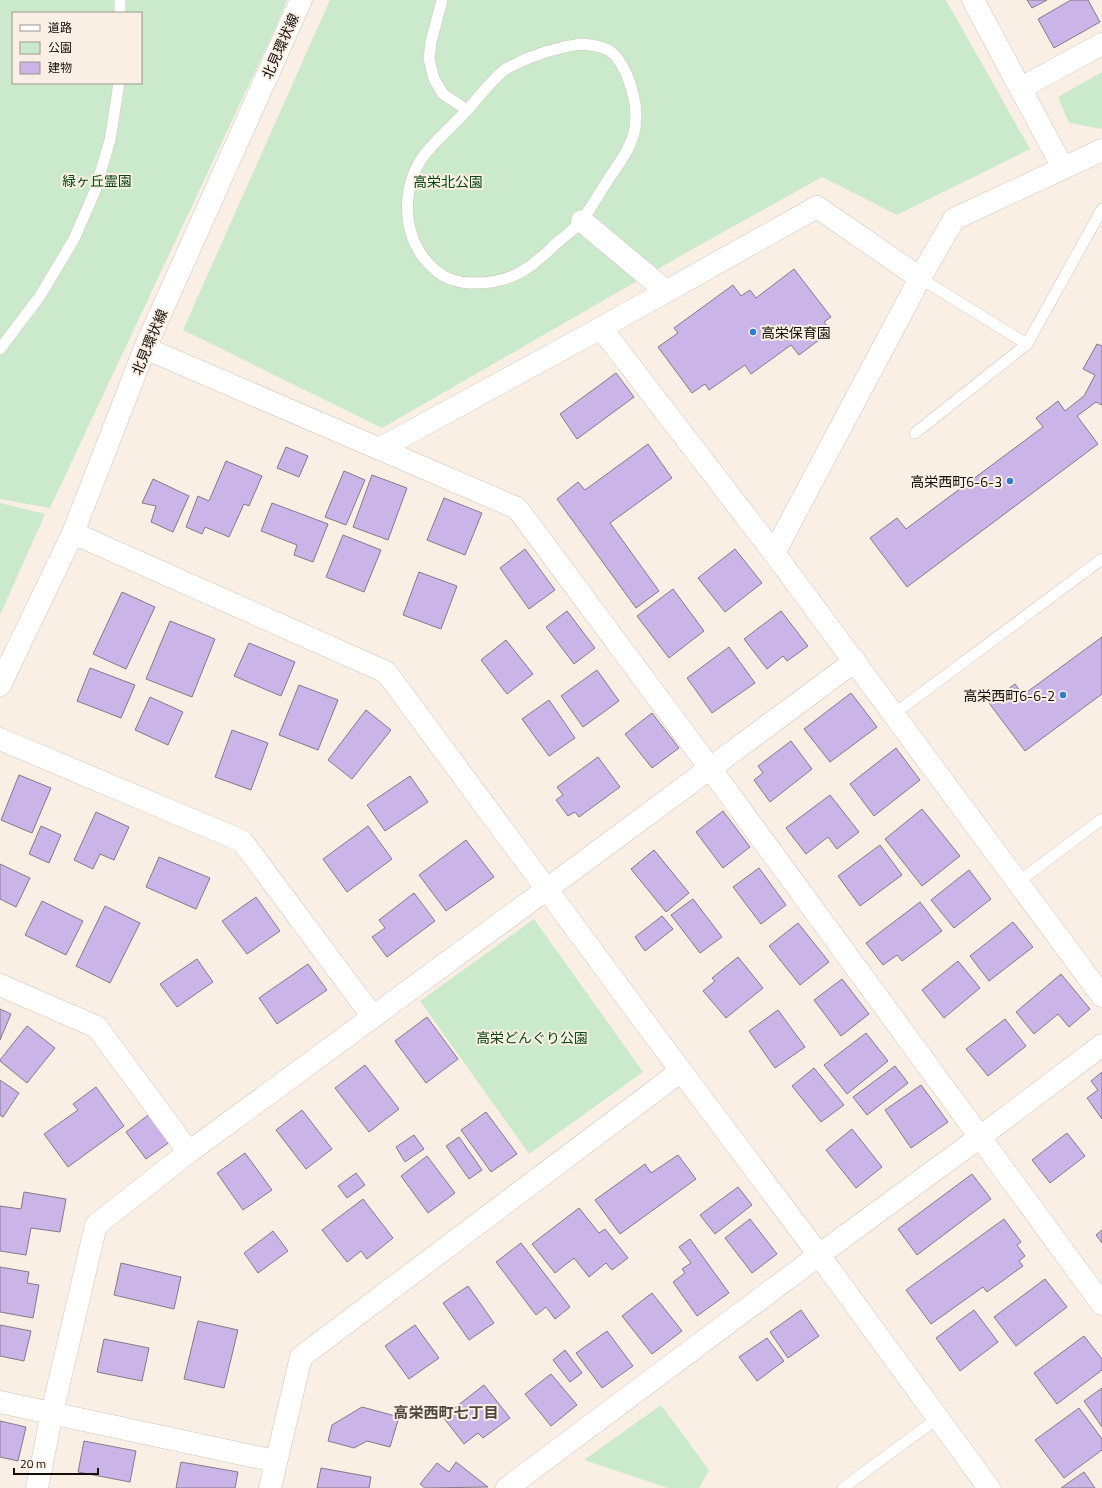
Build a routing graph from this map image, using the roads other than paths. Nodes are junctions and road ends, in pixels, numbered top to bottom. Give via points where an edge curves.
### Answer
1 (120, 0) edge
2 (301, 0) edge
3 (442, 0) edge
4 (973, 0) edge
5 (120, 12) edge
6 (1102, 44) edge
7 (119, 84) edge
8 (1021, 88) junction
9 (467, 110) junction
10 (1102, 150) edge
11 (1063, 168) junction
12 (1102, 209) edge
13 (582, 221) junction
14 (920, 278) junction
15 (666, 291) junction
16 (601, 328) junction
17 (1027, 344) junction
18 (145, 348) junction
19 (0, 349) edge
20 (914, 433) dead end
21 (382, 448) junction
22 (73, 533) junction
23 (774, 553) junction
24 (1102, 559) edge
25 (855, 661) junction
26 (0, 686) edge
27 (894, 714) junction
28 (0, 739) edge
29 (710, 768) junction
30 (1102, 819) edge
31 (1018, 882) junction
32 (548, 889) junction
33 (0, 985) edge
34 (1102, 996) edge
35 (373, 1016) junction
36 (1102, 1045) edge
37 (681, 1071) junction
38 (980, 1137) junction
39 (188, 1152) junction
40 (819, 1255) junction
41 (1102, 1304) edge
42 (0, 1402) edge
43 (52, 1413) junction
44 (938, 1418) junction
45 (275, 1462) junction
46 (37, 1488) edge
47 (270, 1488) edge
48 (507, 1488) edge
49 (843, 1488) edge
50 (989, 1488) edge

1 - 5 lane
2 - 18 street, 北見環状線
3 - 9 lane via 429,59 434,79 442,94
4 - 8 street
6 - 8 street
7 - 19 lane via 110,140 95,191 74,239 40,296
8 - 11 street
9 - 13 lane via 504,70 532,56 559,47 581,44 600,46 613,53 623,66 635,100 634,134 627,150
9 - 13 lane via 422,158 412,177 407,200 408,219 413,237 419,251 438,274 461,283 498,282 514,276 539,260
10 - 11 street
11 - 14 street via 954,219
12 - 17 lane
13 - 15 street
14 - 15 street via 817,207
14 - 17 lane
14 - 23 street
15 - 16 street
16 - 21 street
16 - 23 street
17 - 20 lane
18 - 21 street
18 - 22 street, 北見環状線
21 - 29 street via 517,508
22 - 26 street, 北見環状線
22 - 32 street via 386,672
23 - 25 street
24 - 27 lane
25 - 27 street
25 - 29 street
27 - 31 street
28 - 35 street via 242,841
29 - 32 street
29 - 38 street
30 - 31 lane
31 - 34 street
32 - 35 street
32 - 37 street
33 - 39 street via 97,1027
35 - 39 street
36 - 38 street
37 - 40 street
37 - 45 street via 301,1357
38 - 40 street
38 - 41 street
39 - 43 street via 96,1225
40 - 44 street
40 - 48 street
42 - 43 street
43 - 45 street
43 - 46 street
44 - 49 lane
44 - 50 street
45 - 47 street

